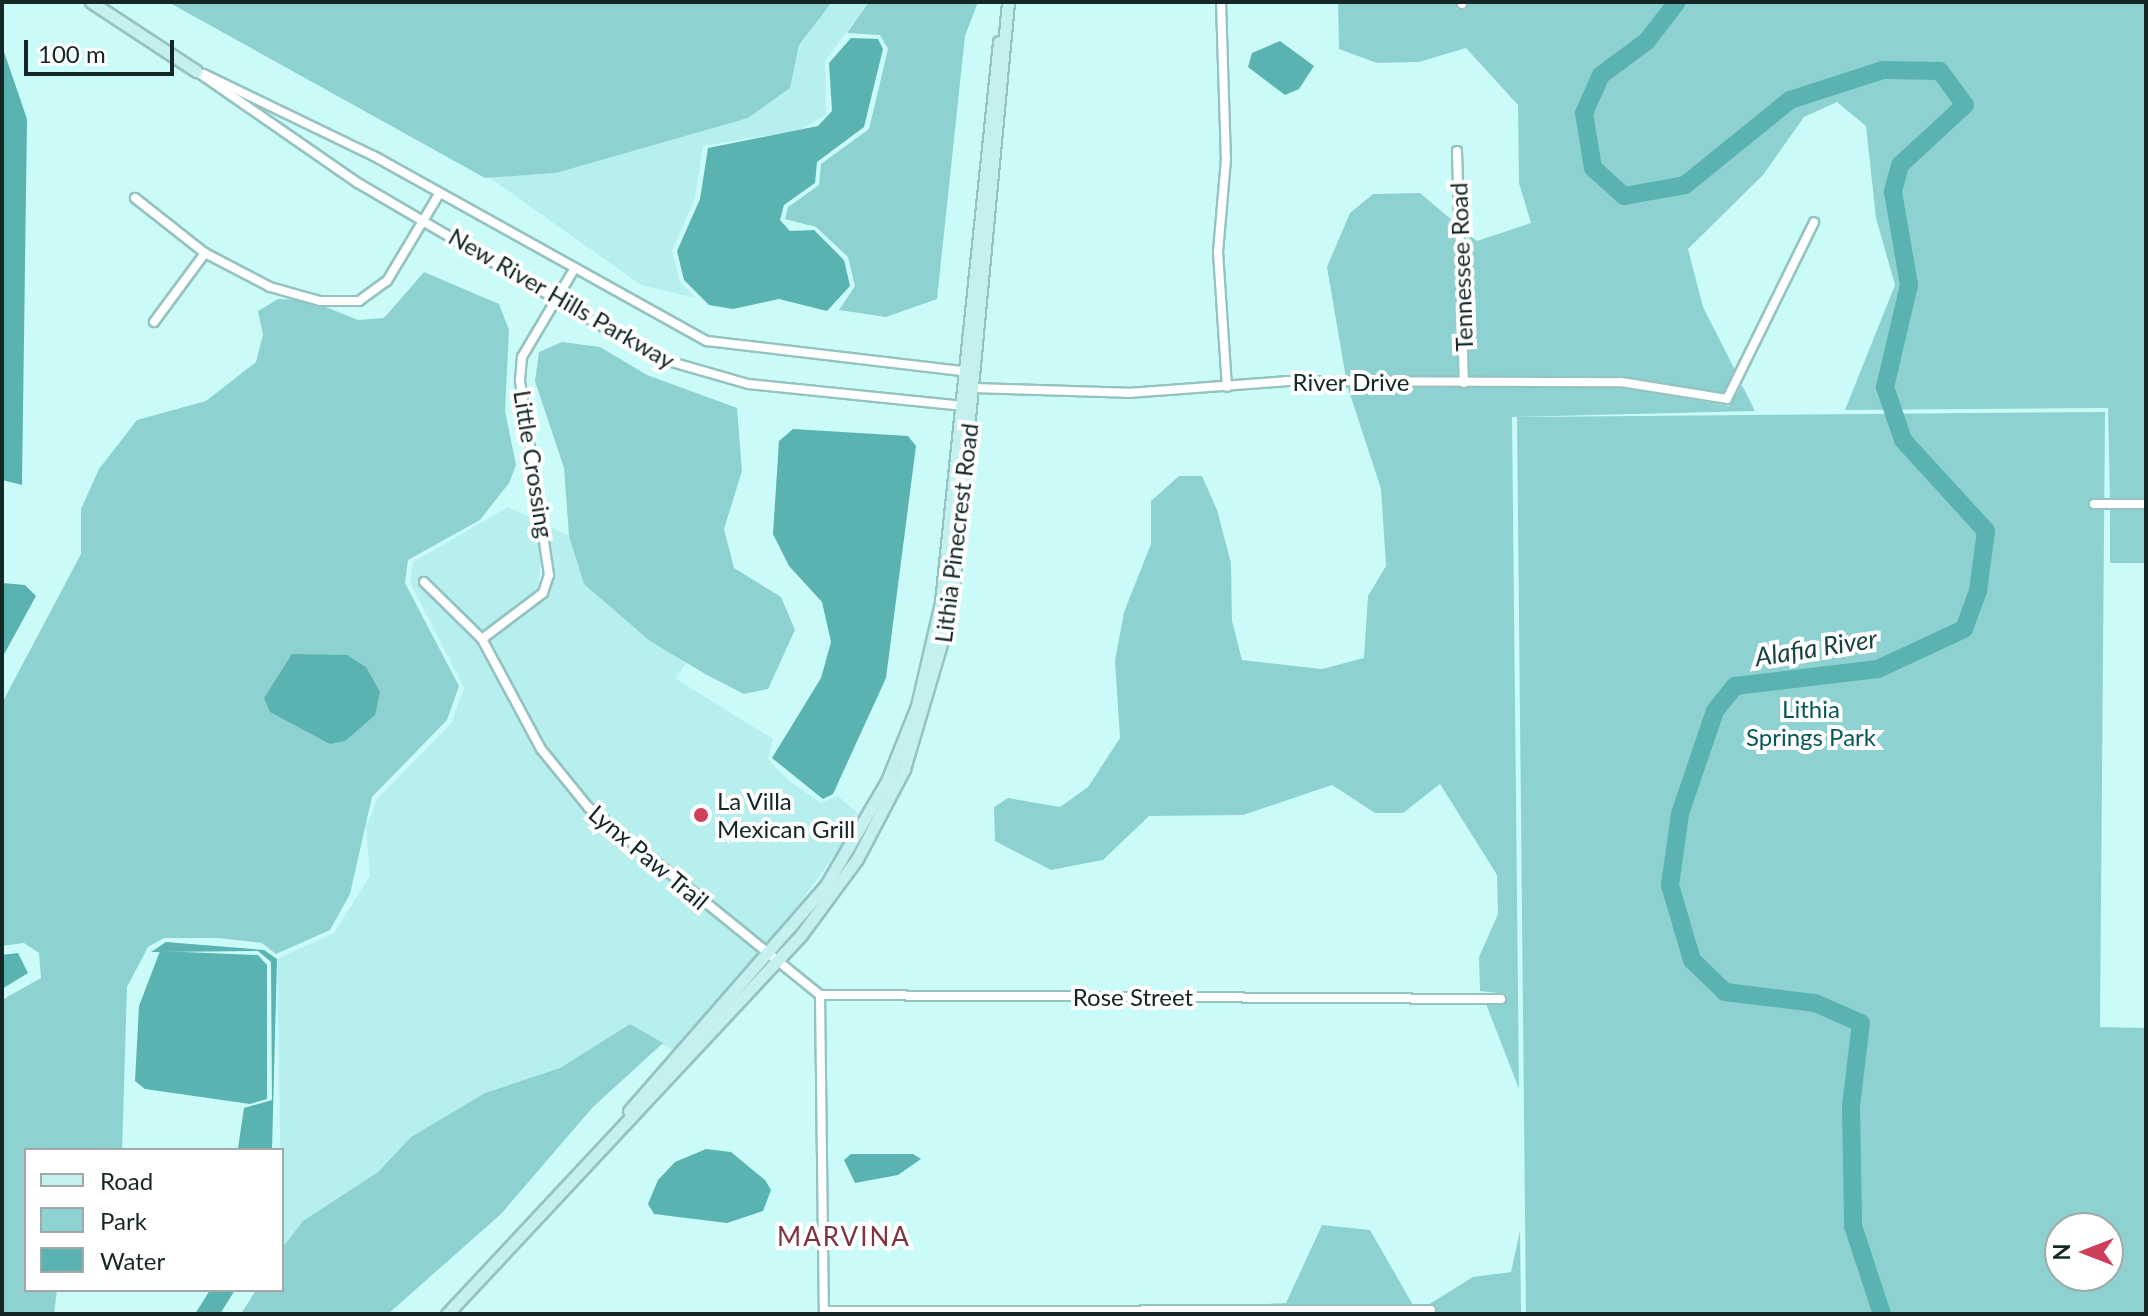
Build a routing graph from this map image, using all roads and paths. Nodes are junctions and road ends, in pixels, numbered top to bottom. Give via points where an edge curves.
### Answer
1 (91, 2) edge
2 (1008, 2) edge
3 (1221, 2) edge
4 (196, 71) junction
5 (1457, 151) dead end
6 (439, 194) junction
7 (135, 198) dead end
8 (424, 218) junction
9 (1814, 222) dead end
10 (205, 253) junction
11 (573, 271) junction
12 (555, 297) junction
13 (154, 322) dead end
14 (969, 372) junction
15 (1464, 383) junction
16 (1227, 387) junction
17 (973, 388) junction
18 (966, 406) junction
19 (2094, 504) dead end
20 (2146, 504) edge
21 (424, 582) dead end
22 (482, 639) junction
23 (776, 956) junction
24 (820, 995) junction
25 (1501, 999) dead end
26 (1431, 1310) dead end
27 (824, 1313) edge
28 (447, 1314) edge

1 - 4 main road, New River Hills Parkway
2 - 14 main road, Lithia Pinecrest Road
3 - 16 street via 1220,123 1226,159 1218,252
4 - 6 street, New River Hills Parkway via 312,123
4 - 8 street, New River Hills Parkway via 325,162
5 - 15 street, Tennessee Road
6 - 8 street
6 - 11 street, New River Hills Parkway
7 - 10 street
8 - 10 street via 387,281 359,301 320,301 270,287
8 - 12 street, New River Hills Parkway
9 - 15 street, River Drive via 1727,399 1621,382
10 - 13 street
11 - 12 street, Little Crossing
11 - 14 street, New River Hills Parkway via 707,341
12 - 18 street, New River Hills Parkway via 654,357 697,373
12 - 22 street, Little Crossing via 522,357 520,380 549,575 543,593
14 - 17 main road, Lithia Pinecrest Road
14 - 18 main road, Lithia Pinecrest Road
15 - 16 street, River Drive
16 - 17 street, River Drive
17 - 18 main road, Lithia Pinecrest Road
18 - 23 main road, Lithia Pinecrest Road via 951,610 926,711 876,828
19 - 20 street
21 - 22 street, Lynx Paw Trail
22 - 23 street, Lynx Paw Trail via 541,749 589,808
23 - 24 street
23 - 28 main road, Lithia Pinecrest Road
24 - 25 street, Rose Street
24 - 27 street
26 - 27 street

